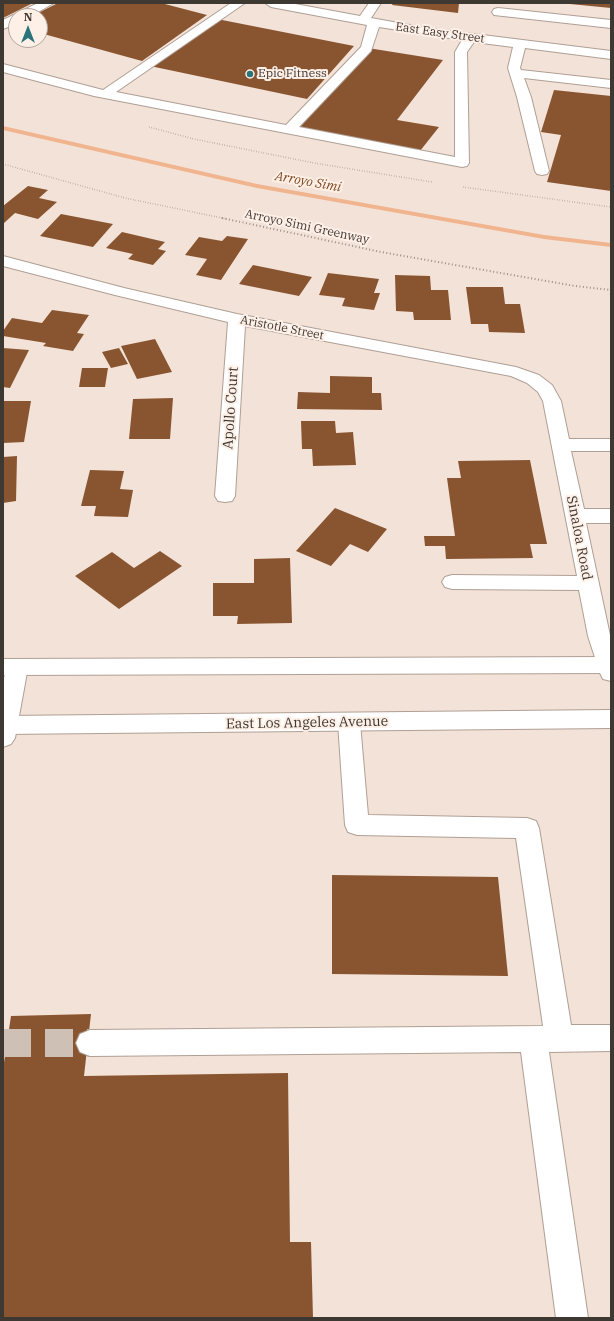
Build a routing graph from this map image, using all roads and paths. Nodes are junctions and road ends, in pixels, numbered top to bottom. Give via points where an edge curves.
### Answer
1 (48, 3) edge
2 (239, 3) edge
3 (271, 3) edge
4 (375, 3) edge
5 (38, 8) edge
6 (368, 22) junction
7 (496, 22) edge
8 (611, 24) edge
9 (470, 38) junction
10 (520, 44) junction
11 (611, 55) edge
12 (3, 68) edge
13 (516, 73) junction
14 (611, 84) edge
15 (105, 94) junction
16 (289, 130) junction
17 (3, 164) edge
18 (542, 172) dead end
19 (5, 264) edge
20 (611, 290) edge
21 (237, 319) junction
22 (552, 401) joint
23 (560, 445) junction
24 (611, 445) edge
25 (225, 496) dead end
26 (575, 516) junction
27 (611, 516) edge
28 (452, 582) dead end
29 (589, 582) junction
30 (10, 667) edge
31 (610, 668) edge
32 (611, 719) edge
33 (349, 723) junction
34 (4, 729) edge
35 (611, 1038) edge
36 (546, 1039) junction
37 (90, 1043) tunnel mouth
38 (572, 1318) edge

1 - 5 street
2 - 15 street
3 - 6 street, East Easy Street
4 - 6 street
6 - 9 street, East Easy Street
6 - 16 street via 367,48
7 - 8 street
7 - 9 street, East Easy Street
7 - 10 street, East Easy Street
9 - 16 street via 461,52 462,163
10 - 11 street, East Easy Street
10 - 13 street via 514,68
12 - 15 street
13 - 14 street
13 - 18 street
15 - 16 street
17 - 20 path, Arroyo Simi Greenway via 125,198 381,252
19 - 21 street, Aristotle Street
21 - 22 street, Aristotle Street via 516,372 533,378 546,389
21 - 25 street, Apollo Court
22 - 23 street, Sinaloa Road
23 - 24 street
23 - 26 street, Sinaloa Road
26 - 27 street
26 - 29 street, Sinaloa Road
28 - 29 street
29 - 31 street, Sinaloa Road via 599,636
30 - 31 street
30 - 34 street
32 - 33 street, East Los Angeles Avenue
33 - 34 street, East Los Angeles Avenue
33 - 36 street via 357,825 527,828
35 - 36 street
36 - 37 street
36 - 38 street

